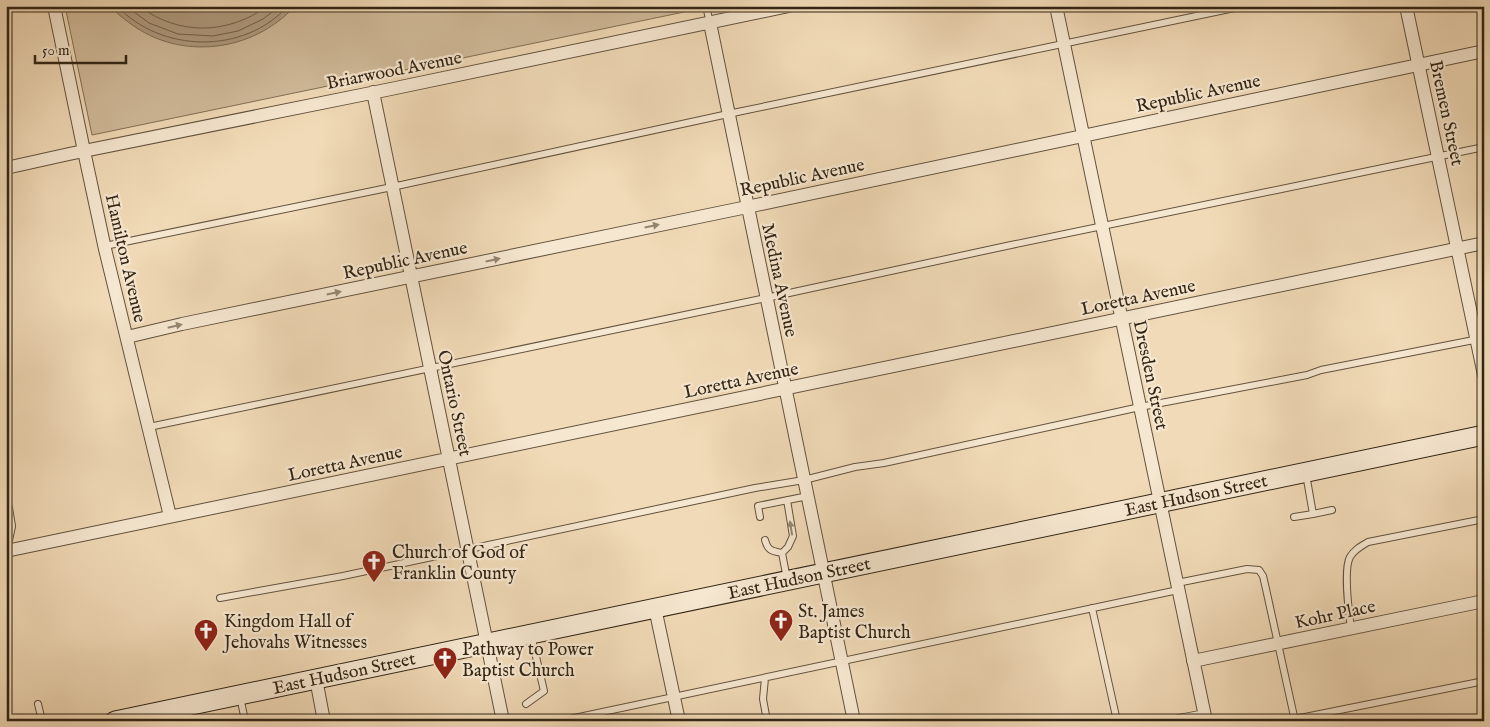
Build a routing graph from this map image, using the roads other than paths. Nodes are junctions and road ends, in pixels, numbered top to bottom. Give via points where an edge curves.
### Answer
1 (54, 6) edge
2 (706, 6) edge
3 (789, 6) edge
4 (1056, 6) edge
5 (1244, 6) edge
6 (1406, 6) edge
7 (710, 23) junction
8 (1064, 44) junction
9 (1484, 51) edge
10 (1419, 65) junction
11 (373, 92) junction
12 (728, 114) junction
13 (1083, 136) junction
14 (1484, 147) edge
15 (84, 151) junction
16 (1438, 157) junction
17 (6, 168) edge
18 (392, 187) junction
19 (747, 207) junction
20 (1102, 226) junction
21 (1484, 243) edge
22 (105, 246) junction
23 (1458, 249) junction
24 (410, 277) junction
25 (766, 298) junction
26 (1121, 318) junction
27 (127, 337) junction
28 (1480, 338) edge
29 (430, 368) junction
30 (1484, 375) edge
31 (785, 388) junction
32 (1140, 407) junction
33 (149, 427) junction
34 (1484, 436) edge
35 (449, 459) junction
36 (1306, 472) junction
37 (804, 480) junction
38 (808, 496) junction
39 (786, 500) junction
40 (1160, 503) junction
41 (6, 508) edge
42 (1332, 510) dead end
43 (1313, 514) junction
44 (170, 516) junction
45 (760, 517) dead end
46 (1294, 517) dead end
47 (1484, 519) edge
48 (6, 540) edge
49 (765, 540) dead end
50 (468, 549) junction
51 (6, 551) edge
52 (782, 554) junction
53 (823, 573) junction
54 (787, 580) junction
55 (1178, 586) junction
56 (220, 598) dead end
57 (1484, 601) edge
58 (655, 608) junction
59 (1092, 608) junction
60 (1351, 629) junction
61 (531, 634) junction
62 (487, 643) junction
63 (1278, 644) junction
64 (842, 661) junction
65 (1193, 661) junction
66 (765, 678) junction
67 (316, 679) junction
68 (1484, 681) edge
69 (240, 695) junction
70 (674, 697) junction
71 (38, 704) dead end
72 (526, 704) dead end
73 (152, 717) edge
74 (591, 718) edge
75 (1205, 718) edge
76 (1295, 720) edge
77 (42, 721) edge
78 (115, 721) edge
79 (245, 721) edge
80 (324, 721) edge
81 (503, 721) edge
82 (560, 721) edge
83 (679, 721) edge
84 (767, 721) edge
85 (854, 721) edge
86 (1117, 721) edge
87 (1179, 721) edge

1 - 15 street, Hamilton Avenue
2 - 7 lane
3 - 7 street, Briarwood Avenue
4 - 8 street, Dresden Street
5 - 8 lane
6 - 10 street, Bremen Street
7 - 11 street, Briarwood Avenue
7 - 12 street, Medina Avenue
8 - 12 lane
8 - 13 street, Dresden Street
9 - 10 street, Republic Avenue
10 - 13 street, Republic Avenue
10 - 16 street, Bremen Street
11 - 15 street, Briarwood Avenue
11 - 18 street, Ontario Street
12 - 18 lane
12 - 19 street, Medina Avenue
13 - 19 street, Republic Avenue
13 - 20 street, Dresden Street
14 - 16 lane
15 - 17 street, Briarwood Avenue
15 - 22 street, Hamilton Avenue
16 - 20 lane
16 - 23 street, Bremen Street
18 - 22 lane
18 - 24 street, Ontario Street
24 -> 19 street, Republic Avenue
19 - 25 street, Medina Avenue
20 - 25 lane
20 - 26 street, Dresden Street
21 - 23 street, Loretta Avenue
22 - 27 street, Hamilton Avenue
23 - 26 street, Loretta Avenue
23 - 28 street, Bremen Street
27 -> 24 street, Republic Avenue
24 - 29 street, Ontario Street
25 - 29 lane
25 - 31 street, Medina Avenue
26 - 31 street, Loretta Avenue
26 - 32 street, Dresden Street
27 - 33 street, Hamilton Avenue
28 - 30 street, Bremen Street
28 - 32 lane
29 - 33 lane
29 - 35 street, Ontario Street
31 - 35 street, Loretta Avenue
31 - 37 street, Medina Avenue
32 - 37 lane
32 - 40 street, Dresden Street
33 - 44 street, Hamilton Avenue
34 - 36 main road, East Hudson Street
35 - 44 street, Loretta Avenue
35 - 50 street, Ontario Street
36 - 40 main road, East Hudson Street
36 - 43 lane
37 - 38 street, Medina Avenue
37 - 50 lane
38 - 39 lane
38 - 53 street, Medina Avenue
39 - 45 lane via 758,506
52 -> 39 lane via 793,536
40 - 53 main road, East Hudson Street
40 - 55 street, Dresden Street
41 - 48 street via 9,526
42 - 43 lane
43 - 46 lane
44 - 51 street, Loretta Avenue
47 - 60 lane via 1368,542 1358,548 1349,559 1347,573
49 - 52 lane via 766,547
50 - 56 lane
50 - 62 street, Ontario Street
52 - 54 lane
53 - 54 main road, East Hudson Street
53 - 64 street, Medina Avenue
54 - 58 main road, East Hudson Street
55 - 59 lane
55 - 63 lane via 1247,569 1258,570 1263,576
55 - 65 street, Dresden Street
57 - 60 street, Kohr Place
58 - 61 main road, East Hudson Street
58 - 70 street
59 - 64 lane
59 - 86 lane
60 - 63 street, Kohr Place
61 - 62 main road, East Hudson Street
61 - 72 lane via 544,691
62 - 67 main road, East Hudson Street
62 - 81 street, Ontario Street
63 - 65 street, Kohr Place
63 - 76 lane
64 - 66 lane
64 - 85 street, Medina Avenue
65 - 75 street, Dresden Street
66 - 70 lane
66 - 84 lane via 763,699
67 - 69 main road, East Hudson Street
67 - 80 street
68 - 76 lane
69 - 73 main road, East Hudson Street
69 - 79 lane
70 - 74 lane
70 - 83 street
71 - 77 lane
73 - 78 main road, East Hudson Street
74 - 82 lane
75 - 87 street

